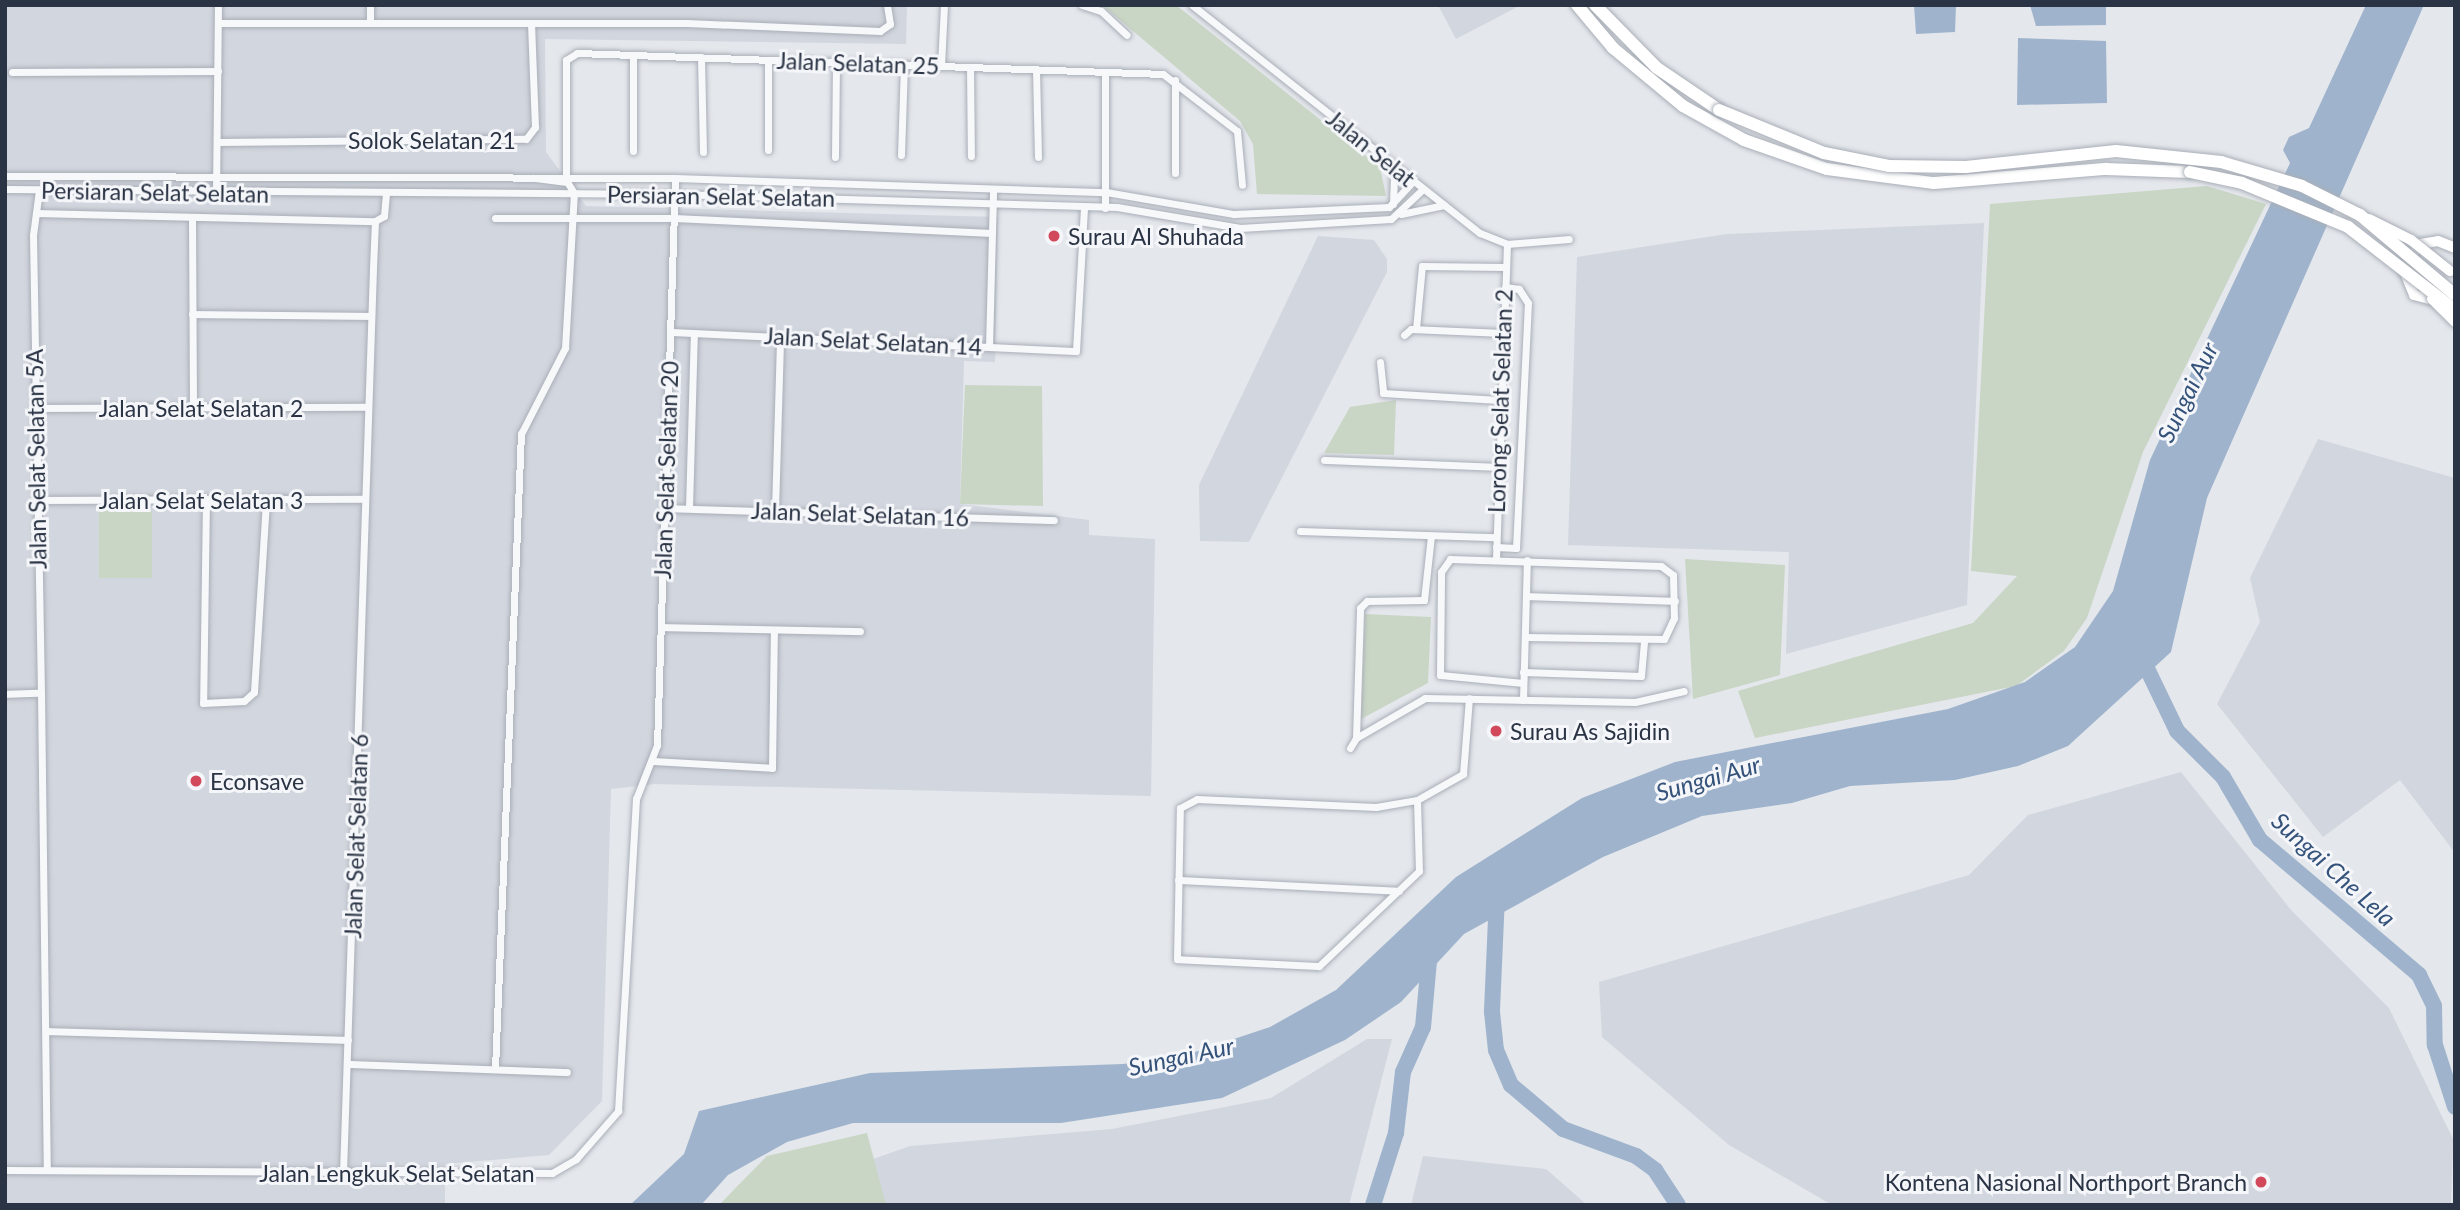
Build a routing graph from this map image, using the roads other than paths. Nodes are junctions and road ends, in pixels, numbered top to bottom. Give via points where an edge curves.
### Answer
1 (218, 5) edge
2 (370, 5) edge
3 (887, 5) edge
4 (944, 5) edge
5 (1082, 5) edge
6 (1192, 5) edge
7 (1577, 5) edge
8 (1595, 5) edge
9 (370, 22) junction
10 (218, 23) junction
11 (531, 24) junction
12 (1127, 35) dead end
13 (633, 55) junction
14 (701, 57) junction
15 (768, 60) junction
16 (836, 62) junction
17 (904, 64) junction
18 (941, 66) junction
19 (971, 67) junction
20 (1036, 69) junction
21 (218, 71) junction
22 (12, 72) dead end
23 (1105, 72) junction
24 (1175, 80) junction
25 (218, 142) junction
26 (768, 150) dead end
27 (633, 151) dead end
28 (703, 152) dead end
29 (901, 155) dead end
30 (971, 156) dead end
31 (835, 157) dead end
32 (1038, 157) dead end
33 (1394, 167) junction
34 (1175, 173) dead end
35 (5, 176) edge
36 (531, 177) junction
37 (566, 177) junction
38 (675, 178) junction
39 (217, 180) junction
40 (1413, 181) junction
41 (1242, 185) dead end
42 (5, 189) edge
43 (993, 189) junction
44 (39, 190) junction
45 (1423, 190) junction
46 (1106, 192) junction
47 (216, 193) junction
48 (574, 193) junction
49 (386, 194) junction
50 (675, 194) junction
51 (993, 205) junction
52 (1393, 205) junction
53 (1444, 205) junction
54 (1084, 208) junction
55 (1105, 208) junction
56 (36, 214) junction
57 (1401, 214) junction
58 (2360, 215) junction
59 (192, 217) junction
60 (495, 218) dead end
61 (572, 218) junction
62 (674, 218) junction
63 (375, 221) junction
64 (2348, 227) junction
65 (992, 233) junction
66 (1569, 239) dead end
67 (1507, 244) junction
68 (2455, 248) edge
69 (1505, 267) junction
70 (2455, 276) edge
71 (1505, 287) junction
72 (2451, 297) edge
73 (2455, 313) edge
74 (192, 314) junction
75 (371, 316) junction
76 (2455, 322) edge
77 (1416, 328) junction
78 (670, 332) junction
79 (694, 333) junction
80 (1503, 333) junction
81 (1404, 335) dead end
82 (780, 337) junction
83 (989, 347) junction
84 (1380, 362) dead end
85 (1499, 400) junction
86 (367, 407) junction
87 (35, 408) junction
88 (193, 408) junction
89 (1324, 460) dead end
90 (1497, 467) junction
91 (206, 499) junction
92 (266, 499) junction
93 (365, 499) junction
94 (38, 500) junction
95 (666, 508) junction
96 (689, 508) junction
97 (775, 510) junction
98 (1054, 520) dead end
99 (1300, 531) dead end
100 (1431, 536) junction
101 (1496, 537) junction
102 (1496, 547) junction
103 (1496, 558) junction
104 (1527, 560) junction
105 (1527, 596) junction
106 (1675, 600) junction
107 (661, 627) junction
108 (774, 629) junction
109 (860, 631) dead end
110 (1525, 636) junction
111 (1644, 641) junction
112 (1523, 672) junction
113 (1523, 683) junction
114 (1684, 691) dead end
115 (41, 693) junction
116 (5, 694) edge
117 (1469, 698) junction
118 (1523, 700) junction
119 (1356, 738) junction
120 (1350, 748) dead end
121 (652, 761) junction
122 (1417, 800) junction
123 (1178, 880) junction
124 (1399, 891) junction
125 (48, 1031) junction
126 (348, 1040) junction
127 (347, 1065) junction
128 (495, 1069) junction
129 (567, 1072) dead end
130 (343, 1155) junction
131 (5, 1170) edge
132 (47, 1170) junction
133 (327, 1173) junction
134 (343, 1173) junction
135 (355, 1173) junction

1 - 10 street
2 - 9 street
3 - 11 street via 890,24 880,31
4 - 18 street
5 - 12 street via 1101,11
6 - 33 street, Jalan Selat
7 - 64 main road, bridge via 1638,71 1711,123 1770,152 1880,179 1957,182 2106,169 2190,172 2242,183
8 - 58 main road, bridge via 1657,68 1719,110 1824,153 1889,166 1966,167 2116,151 2221,162 2302,186
9 - 10 street
9 - 11 street
10 - 21 street
11 - 25 street, Solok Selatan 21 via 535,127 526,139
13 - 14 street, Jalan Selatan 25
13 - 27 street
13 - 37 street, Jalan Selatan 25 via 577,53 566,60
14 - 15 street, Jalan Selatan 25
14 - 28 street
15 - 16 street, Jalan Selatan 25
15 - 26 street
16 - 17 street, Jalan Selatan 25
16 - 31 street
17 - 18 street, Jalan Selatan 25
17 - 29 street
18 - 19 street, Jalan Selatan 25
19 - 20 street, Jalan Selatan 25
19 - 30 street
20 - 23 street, Jalan Selatan 25
20 - 32 street
21 - 22 street
21 - 25 street
23 - 24 street, Jalan Selatan 25
23 - 46 street
24 - 34 street
24 - 41 street, Jalan Selatan 25 via 1210,105 1241,142
25 - 39 street
33 - 40 street, Jalan Selat
33 - 52 street
35 - 39 street, Persiaran Selat Selatan
36 - 37 street, Persiaran Selat Selatan
36 - 39 street, Persiaran Selat Selatan
36 - 48 street via 567,182
37 - 38 street, Persiaran Selat Selatan
38 - 43 street, Persiaran Selat Selatan
38 - 50 street, Jalan Selat Selatan 20
39 - 47 street
40 - 45 street, Jalan Selat
40 - 52 street
42 - 44 street, Persiaran Selat Selatan
43 - 46 street, Persiaran Selat Selatan
43 - 51 street
44 - 47 street, Persiaran Selat Selatan
44 - 56 street, Jalan Selat Selatan 5A
45 - 53 street, Jalan Selat
45 - 57 street
46 - 52 street, Persiaran Selat Selatan via 1220,213
46 - 55 street
47 - 49 street, Persiaran Selat Selatan
48 - 49 street, Persiaran Selat Selatan
48 - 50 street, Persiaran Selat Selatan
48 - 61 street
49 - 63 street, Jalan Selat Selatan 6 via 384,216
50 - 51 street, Persiaran Selat Selatan
50 - 62 street, Jalan Selat Selatan 20
51 - 54 street, Persiaran Selat Selatan
51 - 65 street
53 - 57 street, Persiaran Selat Selatan
53 - 67 street, Jalan Selat via 1480,233
54 - 55 street, Persiaran Selat Selatan
54 - 83 street, Jalan Selat Selatan 14 via 1076,351
55 - 57 street, Persiaran Selat Selatan via 1240,228
56 - 59 street
56 - 87 street, Jalan Selat Selatan 5A
58 - 70 street, bridge via 2411,240
58 - 72 main road, bridge
59 - 63 street
59 - 74 street
60 - 61 street
61 - 62 street
61 - 128 street via 565,348 521,434
62 - 65 street
62 - 78 street, Jalan Selat Selatan 20
63 - 75 street, Jalan Selat Selatan 6
64 - 73 main road, bridge
64 - 76 street, bridge
65 - 83 street
66 - 67 street, Jalan Selat
67 - 69 street, Lorong Selat Selatan 2
68 - 72 street via 2438,241 2420,244 2403,268 2414,295
69 - 71 street, Lorong Selat Selatan 2
69 - 77 street via 1422,266
71 - 80 street, Lorong Selat Selatan 2
71 - 102 street via 1519,289 1528,303 1516,548
72 - 73 street
74 - 75 street
74 - 88 street
75 - 86 street, Jalan Selat Selatan 6
77 - 80 street
77 - 81 street
78 - 79 street, Jalan Selat Selatan 14
78 - 95 street, Jalan Selat Selatan 20
79 - 82 street, Jalan Selat Selatan 14
79 - 96 street
80 - 85 street, Lorong Selat Selatan 2
82 - 83 street, Jalan Selat Selatan 14
82 - 97 street
84 - 85 street via 1383,393
85 - 90 street, Lorong Selat Selatan 2
86 - 88 street, Jalan Selat Selatan 2
86 - 93 street, Jalan Selat Selatan 6
87 - 88 street, Jalan Selat Selatan 2
87 - 94 street, Jalan Selat Selatan 5A
89 - 90 street
90 - 101 street, Lorong Selat Selatan 2
91 - 92 street, Jalan Selat Selatan 3
91 - 92 street via 203,702 244,701 254,692
91 - 94 street, Jalan Selat Selatan 3
92 - 93 street, Jalan Selat Selatan 3
93 - 126 street, Jalan Selat Selatan 6
94 - 115 street, Jalan Selat Selatan 5A
95 - 96 street, Jalan Selat Selatan 16
95 - 107 street, Jalan Selat Selatan 20
96 - 97 street, Jalan Selat Selatan 16
97 - 98 street, Jalan Selat Selatan 16
99 - 100 street
100 - 101 street
100 - 119 street via 1424,600 1362,604
101 - 102 street, Lorong Selat Selatan 2
102 - 103 street, Lorong Selat Selatan 2
103 - 104 street
103 - 113 street via 1450,559 1443,565 1440,675
104 - 105 street
104 - 106 street via 1661,566 1673,575
105 - 106 street
105 - 110 street
106 - 111 street via 1672,632
107 - 108 street
107 - 121 street, Jalan Selat Selatan 20
108 - 109 street
108 - 121 street via 772,768
110 - 111 street
110 - 112 street
111 - 112 street via 1641,676
112 - 113 street
113 - 118 street
114 - 118 street via 1635,702
115 - 116 street
115 - 125 street, Jalan Selat Selatan 5A
117 - 118 street
117 - 119 street via 1415,701
117 - 122 street via 1463,774
119 - 120 street
121 - 135 street, Jalan Lengkuk Selat Selatan via 636,799 618,1111 576,1159 552,1173
122 - 123 street via 1376,807 1198,799 1184,805 1178,816
122 - 124 street via 1419,871
123 - 124 street
123 - 124 street via 1177,959 1319,966
125 - 126 street
125 - 132 street, Jalan Selat Selatan 5A
126 - 127 street, Jalan Selat Selatan 6
127 - 128 street
127 - 130 street, Jalan Selat Selatan 6
128 - 129 street
130 - 133 street
130 - 134 street, Jalan Selat Selatan 6
130 - 135 street
131 - 132 street, Jalan Lengkuk Selat Selatan
132 - 133 street, Jalan Lengkuk Selat Selatan
133 - 134 street, Jalan Lengkuk Selat Selatan
134 - 135 street, Jalan Lengkuk Selat Selatan

